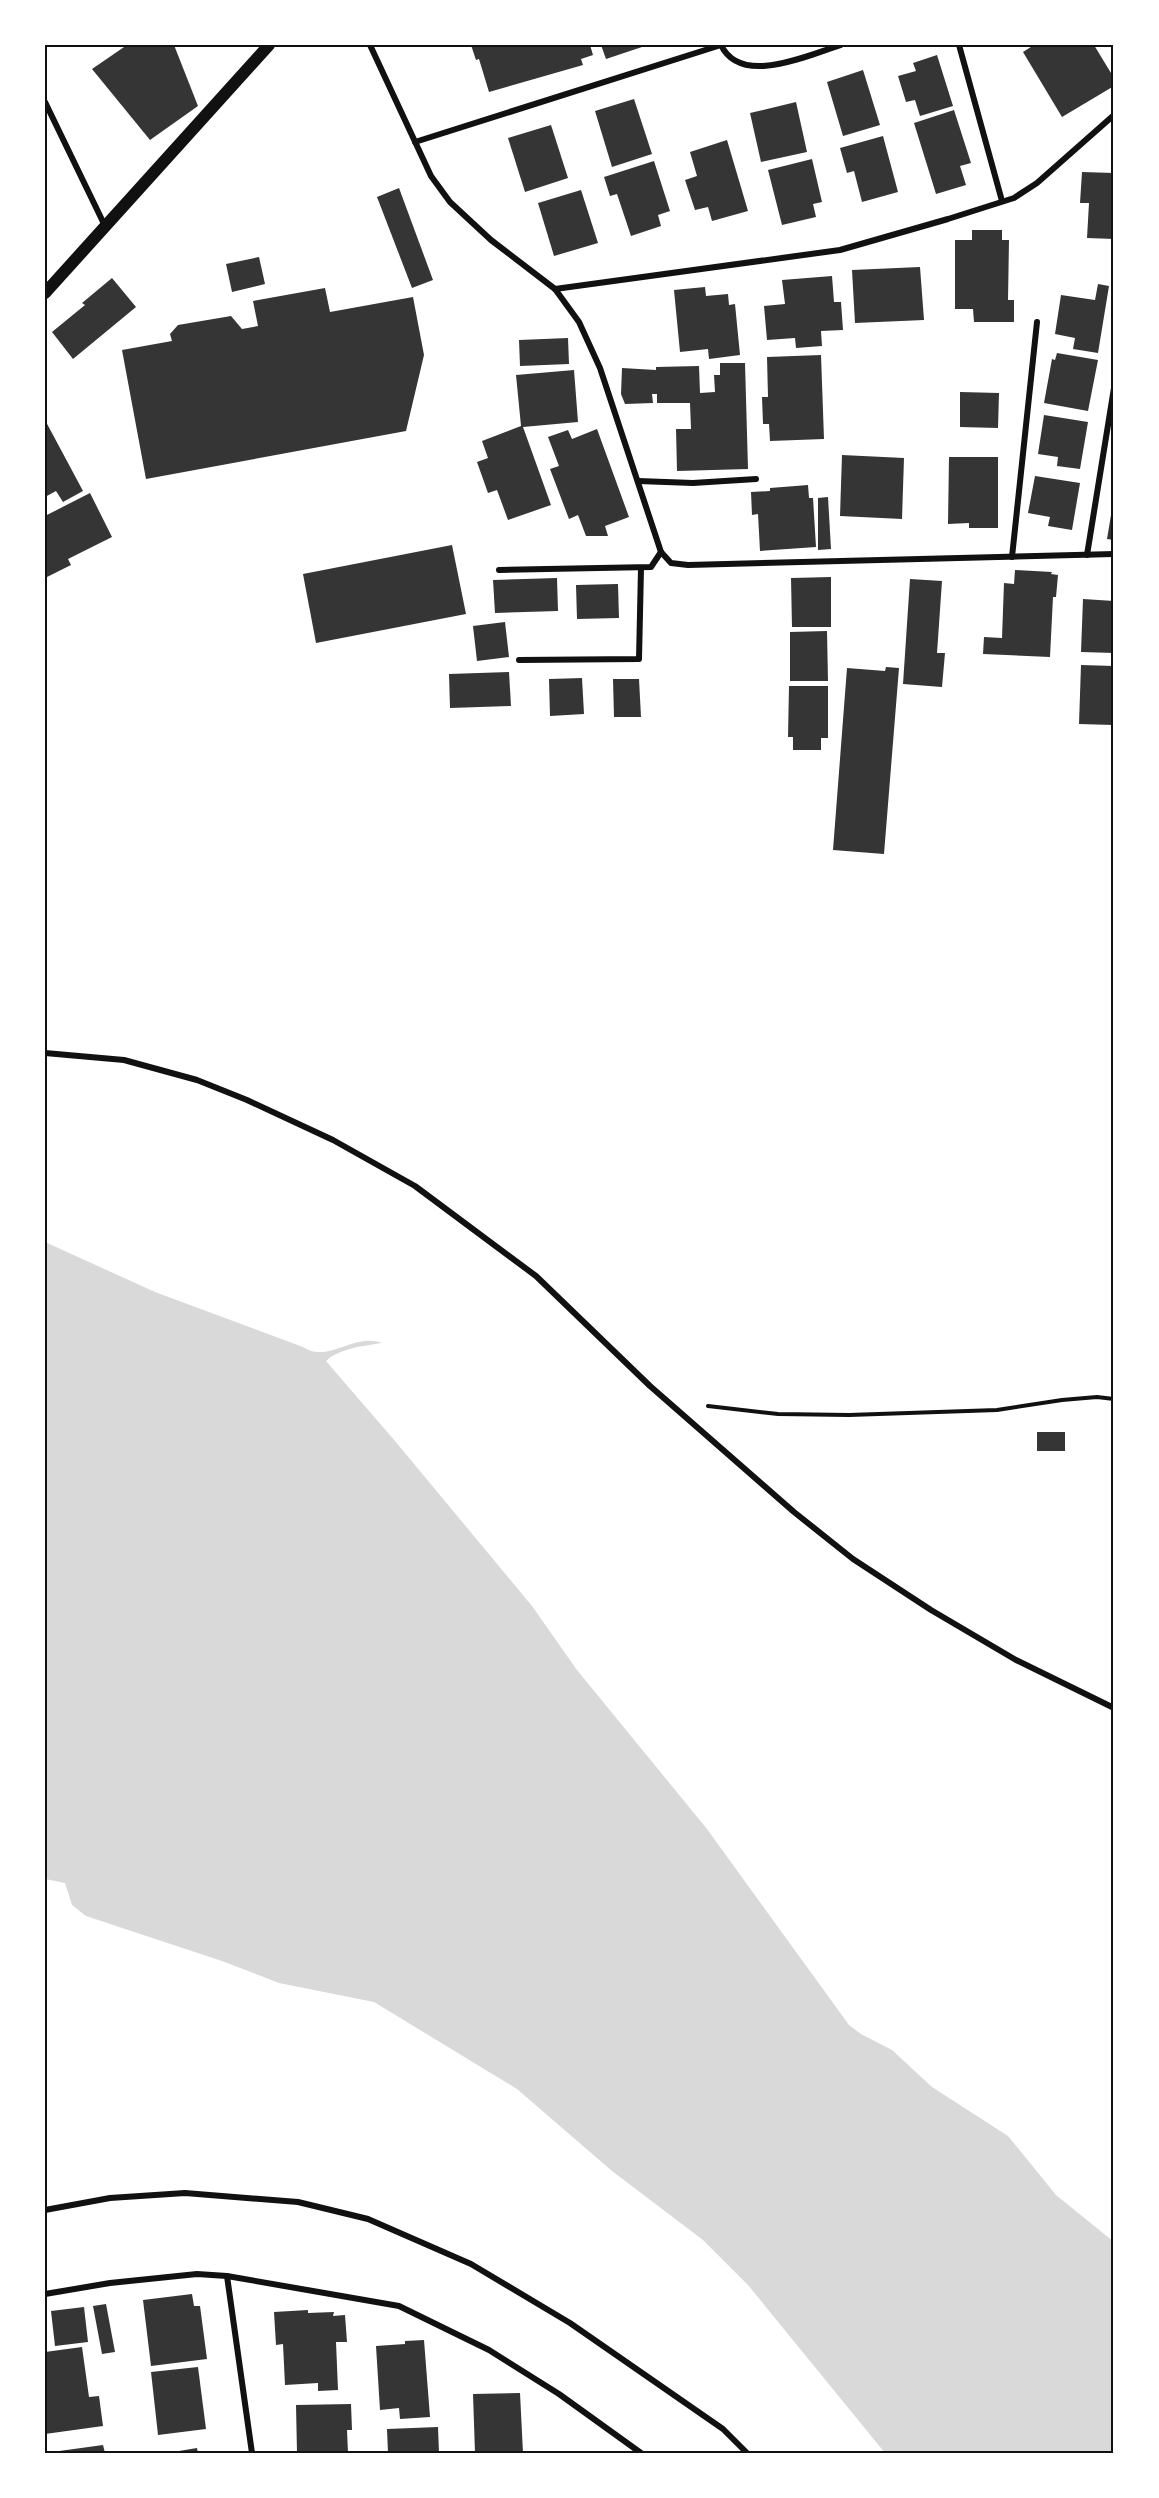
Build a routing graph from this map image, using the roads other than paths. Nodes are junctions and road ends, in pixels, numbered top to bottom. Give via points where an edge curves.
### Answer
1 (269, 45) edge
2 (370, 45) edge
3 (721, 45) edge
4 (841, 45) edge
5 (958, 45) edge
6 (45, 102) edge
7 (1114, 115) edge
8 (415, 142) junction
9 (1002, 201) junction
10 (105, 226) junction
11 (555, 289) junction
12 (45, 293) edge
13 (1037, 322) dead end
14 (1114, 388) edge
15 (756, 478) dead end
16 (638, 481) junction
17 (661, 552) junction
18 (1114, 554) edge
19 (1087, 555) junction
20 (1012, 557) junction
21 (641, 568) junction
22 (499, 570) dead end
23 (519, 660) dead end
24 (45, 1053) edge
25 (1114, 1708) edge
26 (45, 2210) edge
27 (227, 2276) junction
28 (45, 2294) edge
29 (252, 2453) edge
30 (640, 2453) edge
31 (747, 2453) edge

1 - 10 main road
2 - 8 street
3 - 4 street via 726,56 735,62 755,66 772,66
3 - 8 street
5 - 9 street
6 - 10 street
7 - 9 street via 1037,183
8 - 11 street via 431,176 450,202
9 - 11 street via 840,250
10 - 12 main road
11 - 16 street via 579,322 600,368
13 - 20 street
14 - 19 street
15 - 16 street via 693,483
16 - 17 street
17 - 20 street via 670,563 688,566
17 - 21 street via 651,567
18 - 19 street
19 - 20 street
21 - 22 street
21 - 23 street via 639,659
24 - 25 street via 124,1060 197,1080 333,1140 405,1180 536,1276 674,1407 853,1559 1016,1660
26 - 31 street via 110,2198 185,2193 298,2202 368,2219 471,2264 570,2323 723,2429
27 - 28 street via 186,2275
27 - 29 street
27 - 30 street via 399,2306 489,2350 559,2394

